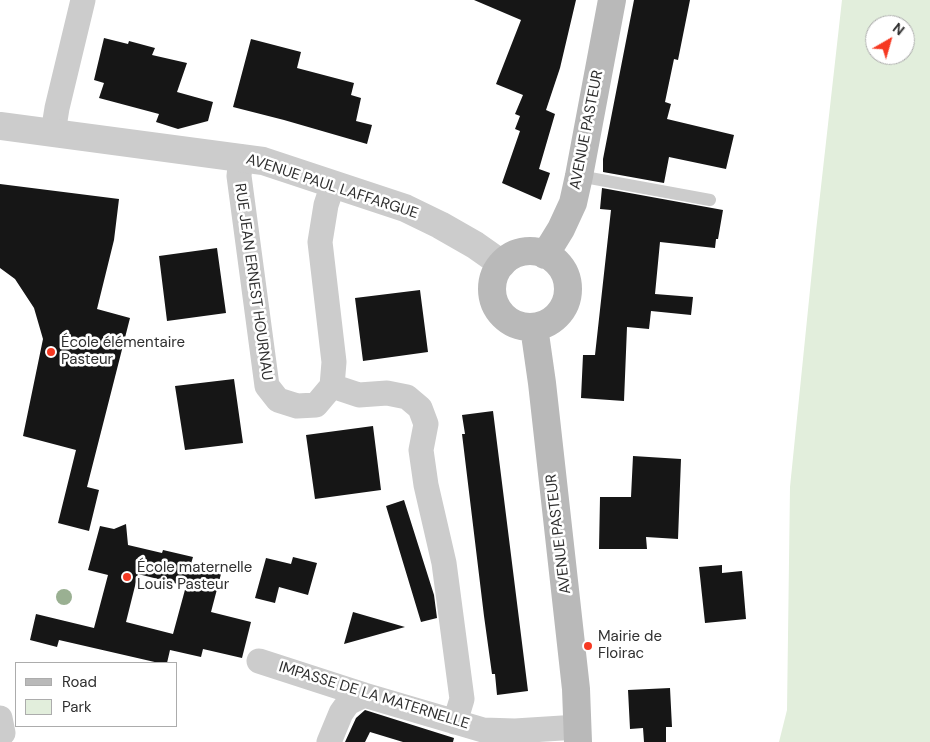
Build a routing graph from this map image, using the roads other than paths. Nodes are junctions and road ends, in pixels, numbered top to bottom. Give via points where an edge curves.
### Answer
1 (83, 0) edge
2 (612, 0) edge
3 (0, 126) edge
4 (53, 133) junction
5 (241, 157) junction
6 (579, 176) junction
7 (333, 184) junction
8 (710, 200) dead end
9 (545, 255) junction
10 (502, 264) junction
11 (534, 327) junction
12 (332, 386) junction
13 (259, 661) dead end
14 (364, 695) junction
15 (455, 722) junction
16 (578, 734) edge
17 (329, 742) edge

1 - 4 street
2 - 6 main road, AVENUE PASTEUR
3 - 4 street, AVENUE PAUL LAFFARGUE
4 - 5 street, AVENUE PAUL LAFFARGUE
5 - 7 street, AVENUE PAUL LAFFARGUE
5 - 12 street, RUE JEAN ERNEST HOURNAU via 239,176 267,386 278,400 297,406 316,405
6 - 8 lane
6 - 9 main road, AVENUE PASTEUR via 573,203
7 - 10 street, AVENUE PAUL LAFFARGUE via 405,208 475,245
7 - 12 street via 320,242 334,362
9 - 10 main road via 522,252
9 - 11 main road via 563,272 567,295 564,307 556,317
10 - 11 main road via 492,288 500,312 509,321
11 - 16 main road, AVENUE PASTEUR via 576,689
12 - 15 street via 359,395 407,397 420,408 426,424 421,450 444,563 462,699
13 - 14 street, IMPASSE DE LA MATERNELLE
14 - 15 street, IMPASSE DE LA MATERNELLE
14 - 17 street via 348,703
15 - 16 street, IMPASSE DE LA MATERNELLE via 484,730

